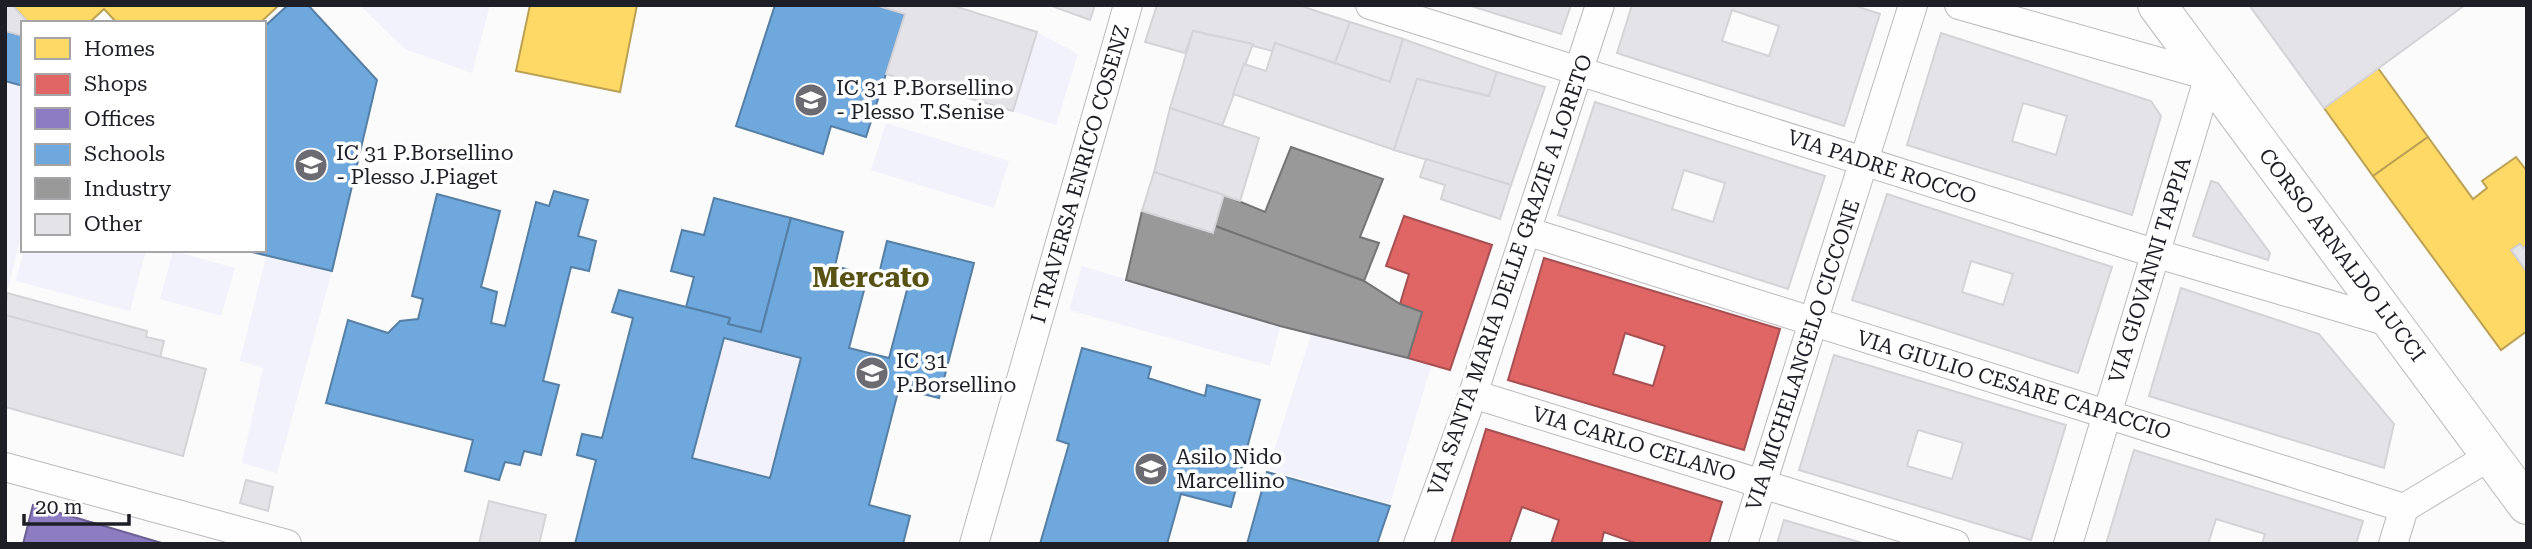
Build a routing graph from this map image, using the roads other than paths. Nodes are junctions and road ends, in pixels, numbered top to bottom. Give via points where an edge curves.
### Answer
1 (1128, 5) edge
2 (1370, 5) edge
3 (1600, 5) edge
4 (1913, 5) edge
5 (1959, 5) edge
6 (2157, 5) edge
7 (1579, 72) junction
8 (2208, 76) junction
9 (1865, 160) junction
10 (1526, 232) junction
11 (2154, 253) junction
12 (1811, 322) junction
13 (2396, 324) junction
14 (1473, 394) junction
15 (2107, 414) junction
16 (2492, 455) junction
17 (5, 467) edge
18 (1762, 483) junction
19 (2527, 505) edge
20 (2404, 509) junction
21 (287, 544) edge
22 (974, 544) edge
23 (1418, 544) edge
24 (1742, 544) edge
25 (1955, 544) edge
26 (2068, 544) edge
27 (2393, 544) edge

1 - 22 street, I TRAVERSA ENRICO COSENZ
2 - 7 street, VIA PADRE ROCCO
3 - 7 street, VIA SANTA MARIA DELLE GRAZIE A LORETO
4 - 9 street, VIA MICHELANGELO CICCONE
5 - 8 street
6 - 8 main road, CORSO ARNALDO LUCCI
7 - 9 street, VIA PADRE ROCCO
7 - 10 street, VIA SANTA MARIA DELLE GRAZIE A LORETO
8 - 11 street, VIA GIOVANNI TAPPIA
8 - 13 main road, CORSO ARNALDO LUCCI
9 - 11 street, VIA PADRE ROCCO
9 - 12 street, VIA MICHELANGELO CICCONE
10 - 12 street, VIA GIULIO CESARE CAPACCIO
10 - 14 street, VIA SANTA MARIA DELLE GRAZIE A LORETO
11 - 13 street, VIA PADRE ROCCO
11 - 15 street, VIA GIOVANNI TAPPIA
12 - 15 street, VIA GIULIO CESARE CAPACCIO
12 - 18 street, VIA MICHELANGELO CICCONE
13 - 16 main road, CORSO ARNALDO LUCCI
14 - 18 street, VIA CARLO CELANO
14 - 23 street, VIA SANTA MARIA DELLE GRAZIE A LORETO
15 - 20 street, VIA GIULIO CESARE CAPACCIO
15 - 26 street, VIA GIOVANNI TAPPIA
16 - 19 main road, CORSO ARNALDO LUCCI
16 - 20 street
17 - 21 street
18 - 24 street, VIA MICHELANGELO CICCONE
18 - 25 street, VIA CARLO CELANO
20 - 27 street

